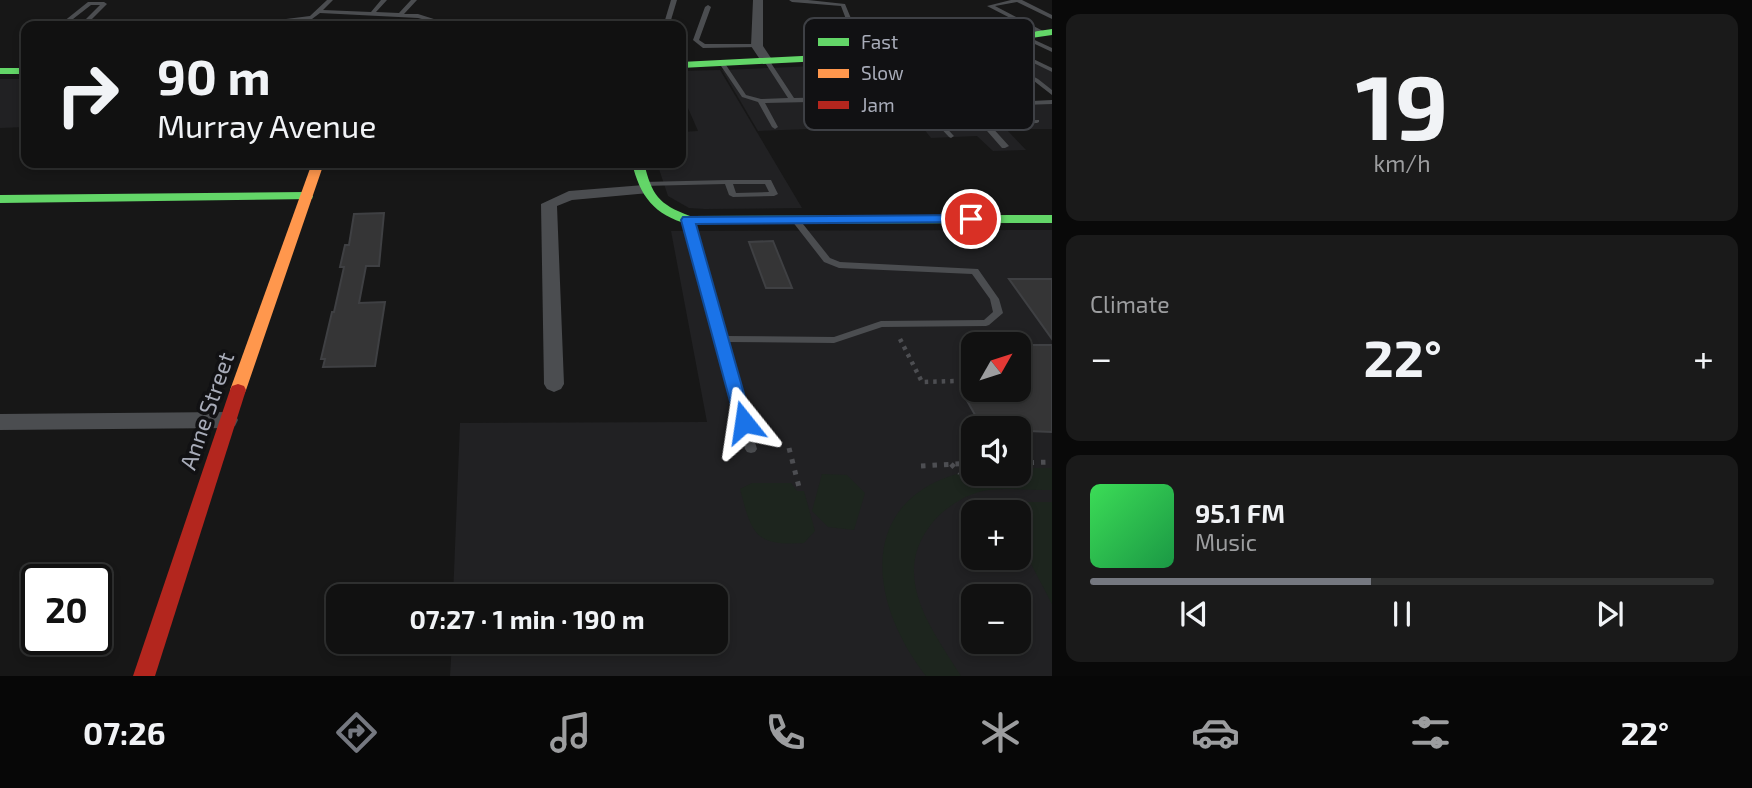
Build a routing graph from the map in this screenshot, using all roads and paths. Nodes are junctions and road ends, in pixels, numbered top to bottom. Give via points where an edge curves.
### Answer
1 (330, 0) edge
2 (384, 0) edge
3 (414, 0) edge
4 (674, 0) edge
5 (758, 0) edge
6 (792, 0) edge
7 (1018, 0) edge
8 (708, 7) dead end
9 (319, 11) junction
10 (372, 13) junction
11 (400, 15) junction
12 (1052, 17) edge
13 (848, 18) edge
14 (1017, 18) edge
15 (668, 20) dead end
16 (67, 21) edge
17 (87, 21) edge
18 (283, 21) edge
19 (441, 21) edge
20 (1034, 42) edge
21 (757, 46) junction
22 (1052, 50) edge
23 (804, 59) edge
24 (767, 61) junction
25 (1034, 61) edge
26 (722, 63) junction
27 (686, 65) edge
28 (1052, 70) edge
29 (1034, 79) edge
30 (1052, 93) edge
31 (792, 100) junction
32 (804, 100) edge
33 (761, 101) junction
34 (1034, 102) edge
35 (1043, 102) junction
36 (1052, 102) edge
37 (1052, 110) edge
38 (1034, 121) edge
39 (1037, 121) dead end
40 (775, 127) dead end
41 (945, 130) edge
42 (991, 130) edge
43 (951, 136) dead end
44 (1005, 146) dead end
45 (316, 168) edge
46 (639, 168) edge
47 (728, 182) junction
48 (643, 187) junction
49 (307, 196) junction
50 (0, 199) edge
51 (1052, 219) edge
52 (688, 220) junction
53 (796, 221) junction
54 (722, 339) junction
55 (900, 339) dead end
56 (957, 381) dead end
57 (554, 384) dead end
58 (227, 420) junction
59 (0, 422) edge
60 (789, 448) dead end
61 (751, 449) dead end
62 (1052, 462) edge
63 (1031, 463) edge
64 (951, 464) junction
65 (961, 464) edge
66 (921, 466) dead end
67 (960, 472) dead end
68 (799, 487) dead end
69 (144, 676) edge

1 - 9 lane
2 - 10 lane
3 - 11 lane
4 - 15 lane
5 - 21 street
6 - 13 lane via 844,5
7 - 12 lane
7 - 14 lane via 990,6
8 - 21 lane via 696,40 703,46
9 - 10 lane
9 - 18 lane via 312,17
10 - 11 lane
11 - 19 lane
16 - 17 lane via 90,3 104,4
20 - 22 lane
21 - 24 street
23 - 24 street
24 - 26 street
24 - 31 lane
25 - 28 lane
26 - 27 street
26 - 33 lane via 744,96
29 - 30 lane
31 - 32 lane
31 - 33 lane
33 - 40 lane
34 - 35 lane
35 - 36 lane
35 - 37 lane
38 - 39 lane
41 - 43 lane
42 - 44 lane
45 - 49 street, Anne Street
46 - 48 street
47 - 47 lane via 733,195 774,194 768,181
47 - 48 lane
48 - 52 street via 646,198 661,211
48 - 57 street via 569,195 549,204
49 - 50 street
49 - 58 street, Anne Street
51 - 53 street
52 - 53 street
52 - 54 lane
53 - 54 lane via 827,260 839,265 975,271 998,313 986,323 881,324 834,340
54 - 61 lane
55 - 56 path via 922,382
58 - 59 street
58 - 69 street, Anne Street
60 - 68 path
62 - 63 path
64 - 65 path
64 - 66 path
64 - 67 path

